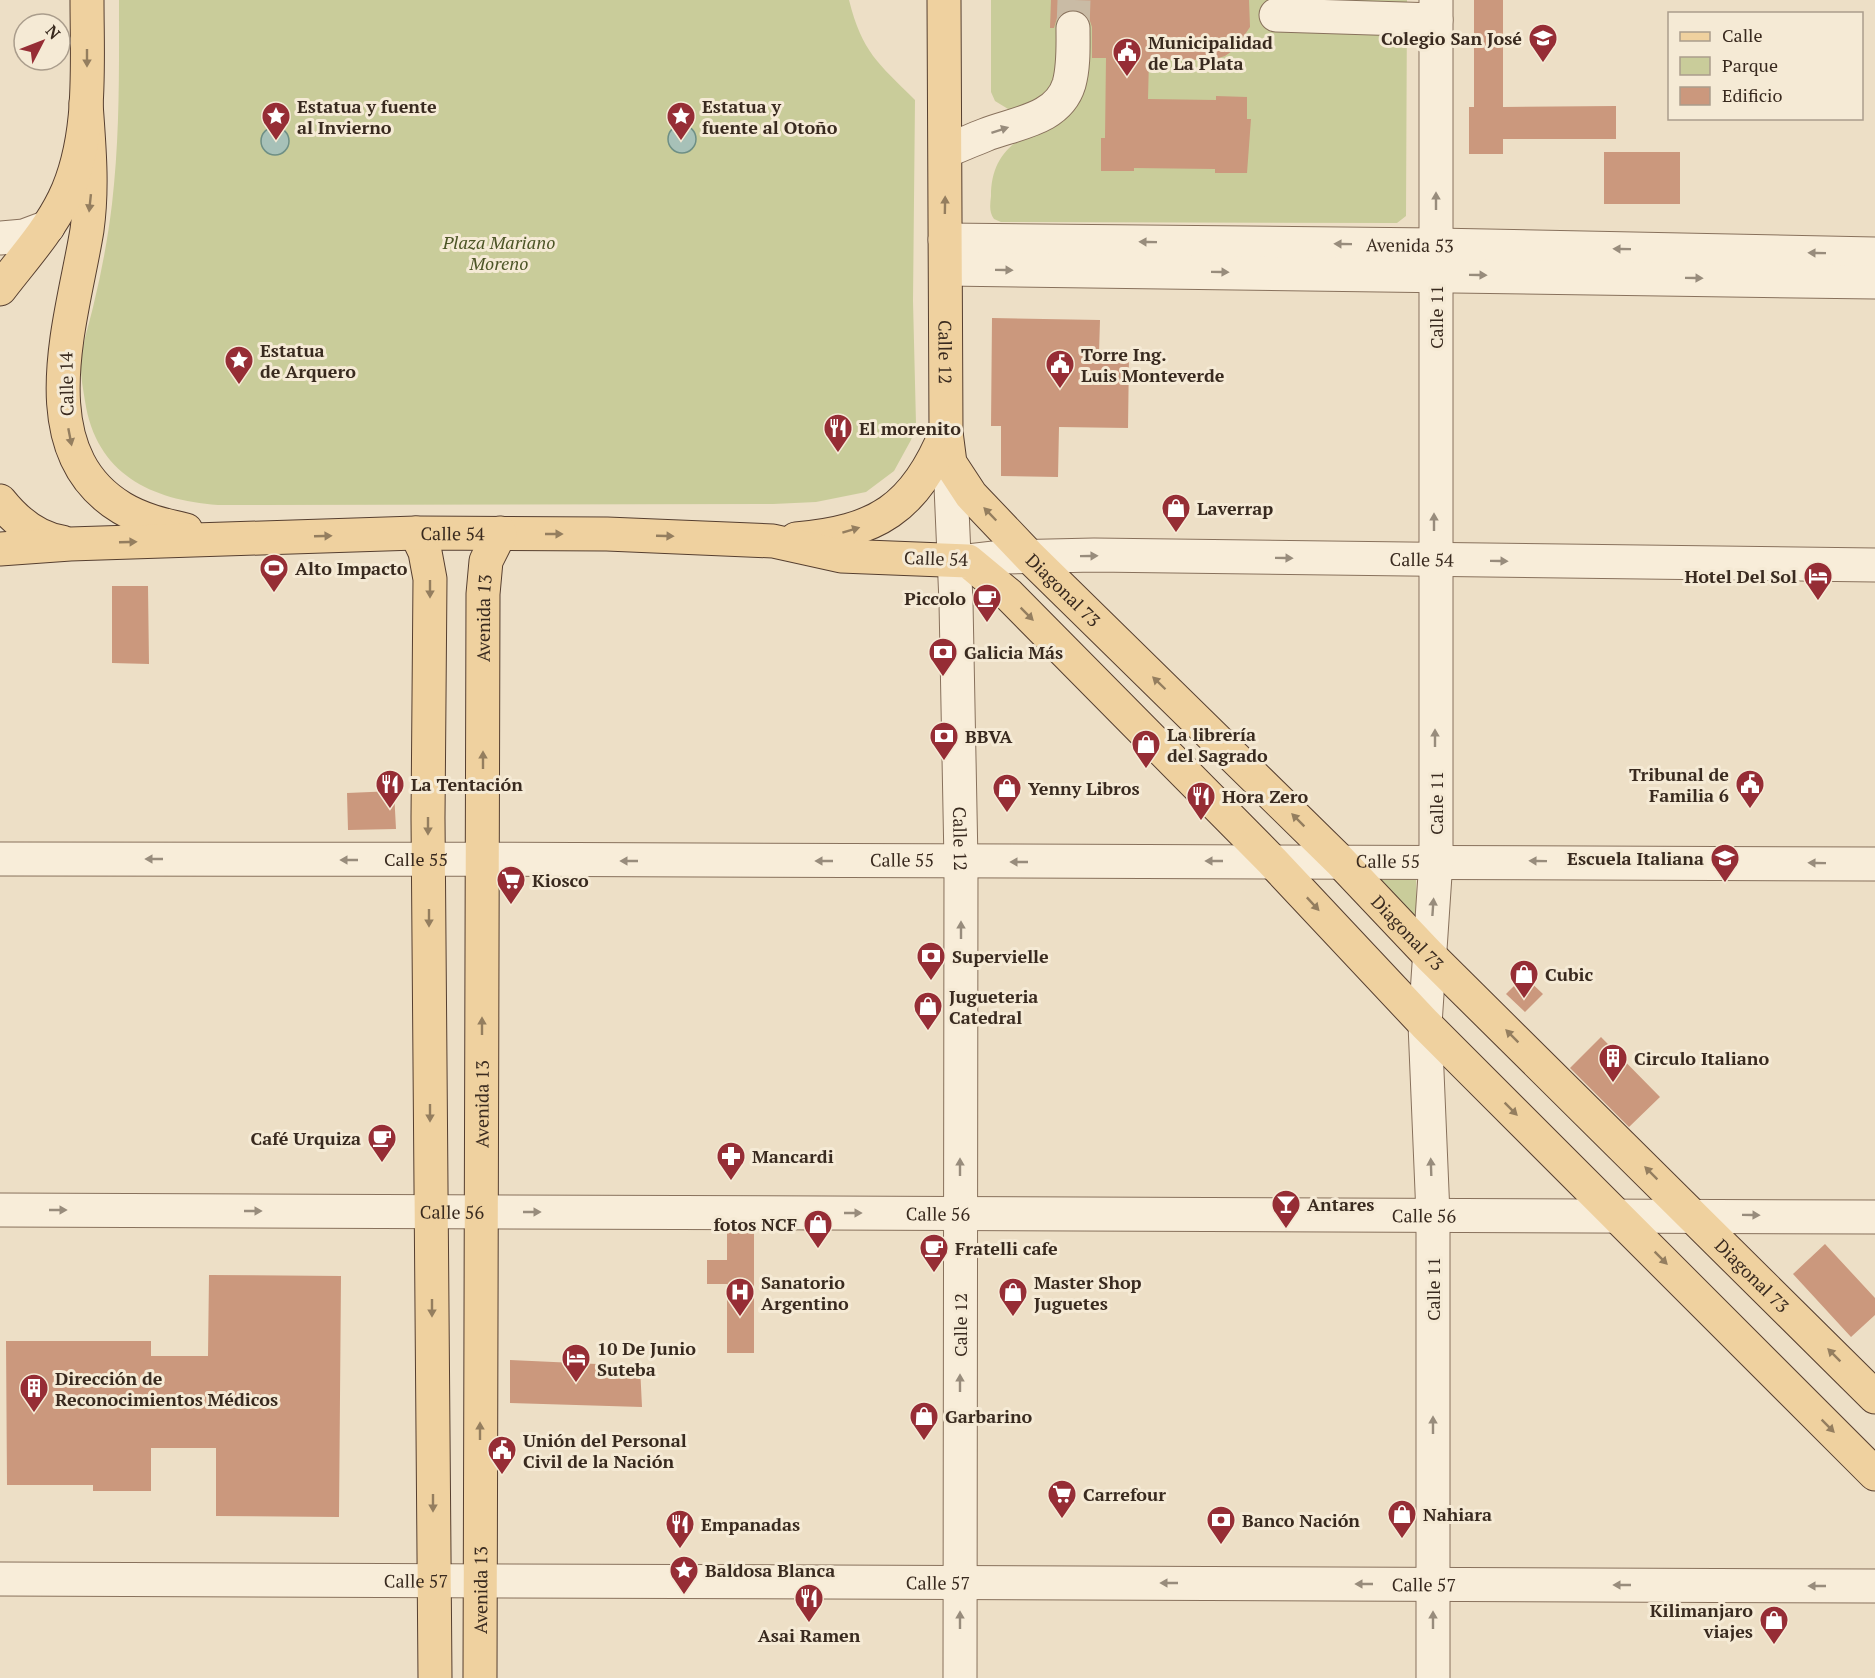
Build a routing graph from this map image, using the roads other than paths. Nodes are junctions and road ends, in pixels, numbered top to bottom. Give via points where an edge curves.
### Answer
1 (87, 0) edge
2 (944, 0) edge
3 (1436, 10) edge
4 (1276, 15) dead end
5 (1073, 28) tunnel mouth
6 (86, 103) junction
7 (946, 151) junction
8 (48, 227) junction
9 (0, 238) edge
10 (1875, 254) edge
11 (945, 255) junction
12 (1436, 260) junction
13 (1875, 282) edge
14 (0, 289) edge
15 (948, 448) junction
16 (0, 501) edge
17 (416, 533) junction
18 (501, 533) junction
19 (220, 538) junction
20 (773, 541) junction
21 (70, 544) junction
22 (0, 549) edge
23 (1030, 557) junction
24 (961, 560) junction
25 (1434, 560) junction
26 (1875, 565) edge
27 (0, 859) edge
28 (428, 860) junction
29 (483, 860) junction
30 (1436, 860) junction
31 (1272, 861) junction
32 (1340, 861) junction
33 (961, 862) junction
34 (1875, 864) edge
35 (1429, 955) junction
36 (1425, 1024) junction
37 (0, 1210) edge
38 (431, 1212) junction
39 (481, 1212) junction
40 (960, 1214) junction
41 (1692, 1214) junction
42 (1433, 1215) junction
43 (1620, 1216) junction
44 (1875, 1217) edge
45 (1875, 1397) edge
46 (1875, 1474) edge
47 (0, 1579) edge
48 (434, 1581) junction
49 (480, 1581) junction
50 (960, 1583) junction
51 (1433, 1584) junction
52 (1875, 1586) edge
53 (435, 1678) edge
54 (480, 1678) edge
55 (960, 1678) edge
56 (1433, 1678) edge

1 -> 6 main road, Calle 14
2 - 7 main road, Calle 12
3 - 4 street
12 -> 3 street, Calle 11
7 -> 5 street via 1051,110 1069,85
6 - 8 main road, Calle 14 via 70,186
6 -> 19 main road, Calle 14 via 92,183 63,354 64,402 71,446 97,487 121,508 149,521
11 -> 7 main road, Calle 12
8 - 9 street via 24,236
8 - 14 main road, Calle 14
10 -> 12 street, Avenida 53
11 - 12 street, Avenida 53
11 - 15 main road, Calle 12
12 -> 13 street, Avenida 53
25 -> 12 street, Calle 11
20 -> 15 main road via 853,530 886,514
23 -> 15 main road, Diagonal 73 via 971,495
15 - 24 street, Calle 12
16 - 21 main road via 33,531
17 - 18 main road, Calle 54
19 -> 17 main road, Calle 54
17 -> 28 main road via 425,552 430,579
18 -> 20 main road, Calle 54
29 -> 18 main road, Avenida 13 via 483,594 486,561
21 -> 19 main road, Calle 54
20 - 24 main road, Calle 54 via 841,556
21 - 22 main road, Calle 54
23 - 24 street, Calle 54
23 -> 25 street, Calle 54
32 -> 23 main road, Diagonal 73
24 -> 31 main road via 1008,595
24 - 33 street, Calle 12
25 -> 26 street, Calle 54
30 -> 25 street, Calle 11
28 -> 27 street, Calle 55
28 - 29 street, Calle 55
28 -> 38 main road
33 -> 29 street, Calle 55
39 -> 29 main road, Avenida 13
30 - 32 street, Calle 55
34 -> 30 street, Calle 55
35 -> 30 street, Calle 11
31 - 32 street, Calle 55
31 -> 33 street, Calle 55
31 -> 36 main road
32 - 35 main road, Diagonal 73
40 -> 33 street, Calle 12
35 - 36 street, Calle 11
41 -> 35 main road, Diagonal 73
42 -> 36 street, Calle 11
36 -> 43 main road
37 -> 38 street, Calle 56
38 - 39 street, Calle 56
38 -> 48 main road
39 -> 40 street, Calle 56
49 -> 39 main road, Avenida 13
40 - 42 street, Calle 56
50 -> 40 street, Calle 12
41 - 43 street, Calle 56
41 -> 44 street, Calle 56
45 -> 41 main road, Diagonal 73
42 - 43 street, Calle 56
51 -> 42 street, Calle 11
43 -> 46 main road
47 - 48 street, Calle 57
48 - 49 street, Calle 57
48 - 53 main road
49 - 50 street, Calle 57
49 - 54 main road, Avenida 13
51 -> 50 street, Calle 57
55 -> 50 street, Calle 12
52 -> 51 street, Calle 57
56 -> 51 street, Calle 11

